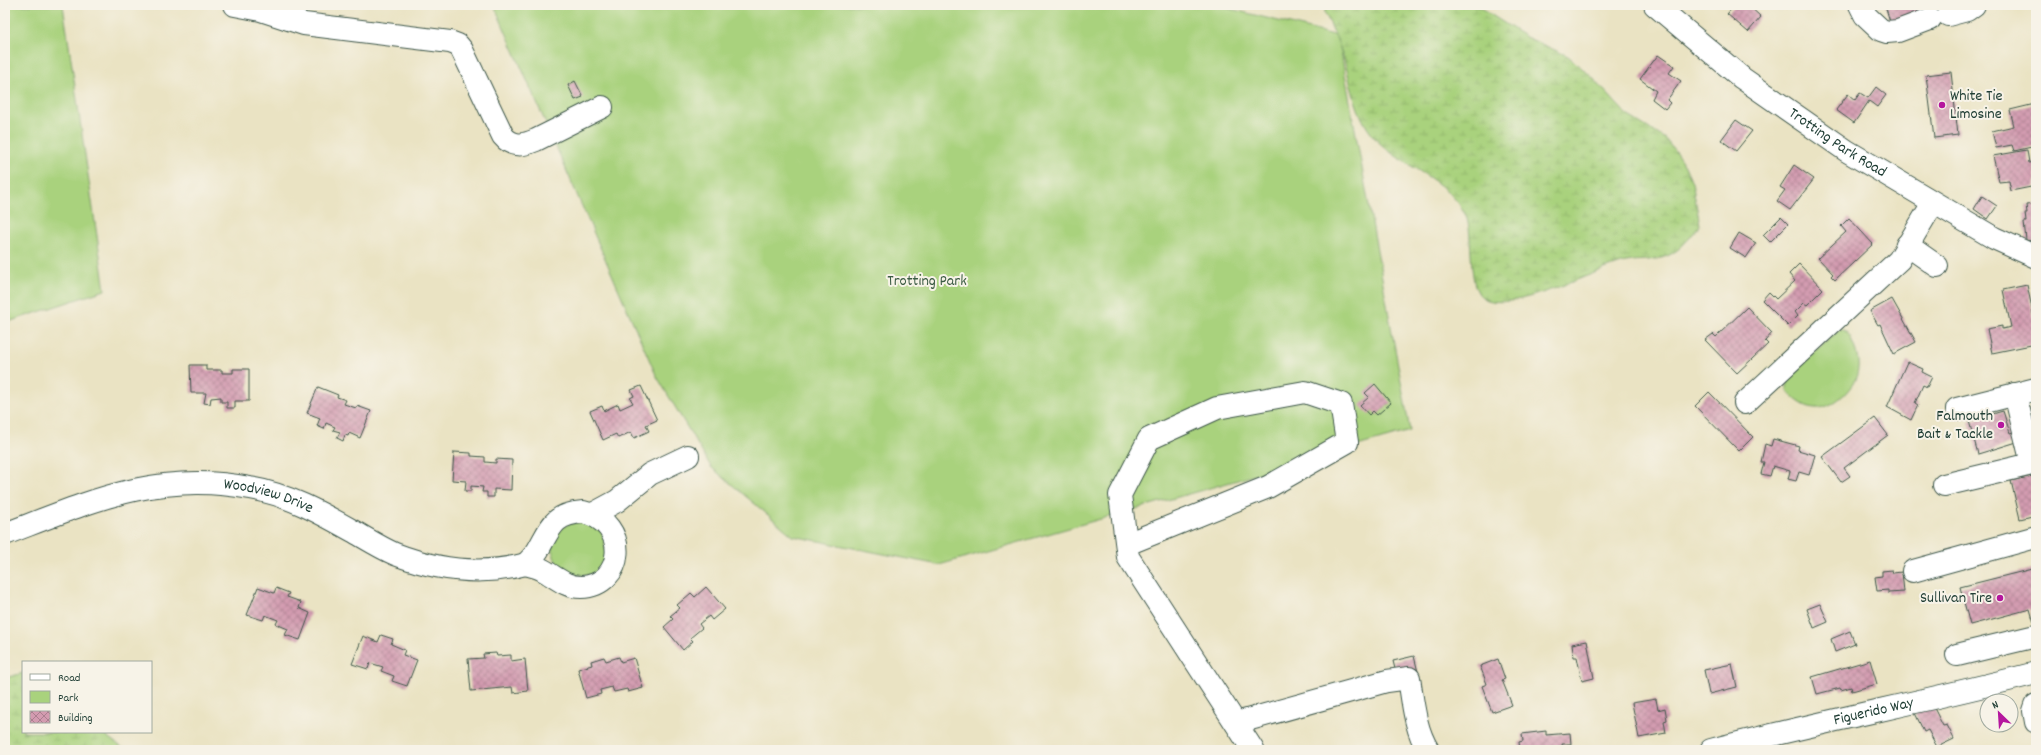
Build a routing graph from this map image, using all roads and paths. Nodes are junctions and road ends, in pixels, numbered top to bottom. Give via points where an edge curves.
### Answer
1 (235, 5) edge
2 (1654, 5) edge
3 (1860, 5) edge
4 (1974, 5) edge
5 (602, 107) dead end
6 (1933, 203) junction
7 (1907, 245) junction
8 (2036, 257) edge
9 (1937, 266) dead end
10 (2036, 389) edge
11 (2015, 394) junction
12 (1745, 403) dead end
13 (1957, 409) dead end
14 (688, 456) dead end
15 (2034, 464) edge
16 (1944, 485) dead end
17 (593, 514) junction
18 (5, 534) edge
19 (2036, 537) edge
20 (1126, 544) junction
21 (526, 564) junction
22 (1914, 570) dead end
23 (2036, 636) edge
24 (1957, 655) dead end
25 (2036, 673) edge
26 (2036, 705) edge
27 (2036, 722) edge
28 (1236, 723) junction
29 (1253, 750) edge
30 (1428, 750) edge
31 (1711, 750) edge

1 - 5 street via 261,10 304,24 458,45 504,136 508,142 517,145 536,140
2 - 6 street, Trotting Park Road via 1742,78 1847,151
3 - 4 street via 1865,15 1881,30 1887,32 1967,10
6 - 7 street
6 - 8 street, Trotting Park Road via 1994,238
7 - 9 street
7 - 12 street via 1899,260
10 - 11 street
11 - 13 street
11 - 15 street
14 - 17 street via 650,474 616,501
15 - 16 street
17 - 21 street via 573,512 554,522
17 - 21 street via 609,526 617,545 614,565 601,580 587,586 572,586 562,583 542,569
18 - 21 street, Woodview Drive via 106,496 160,484 205,483 271,493 320,514 395,554 422,562 467,571 499,570
19 - 22 street
20 - 20 street via 1268,487 1347,442 1342,404 1305,392 1276,397 1217,408 1149,439 1120,495
20 - 28 street via 1128,557
23 - 24 street
25 - 31 street, Figuerido Way
26 - 27 street
28 - 29 street
28 - 30 street via 1387,681 1409,678 1415,718

